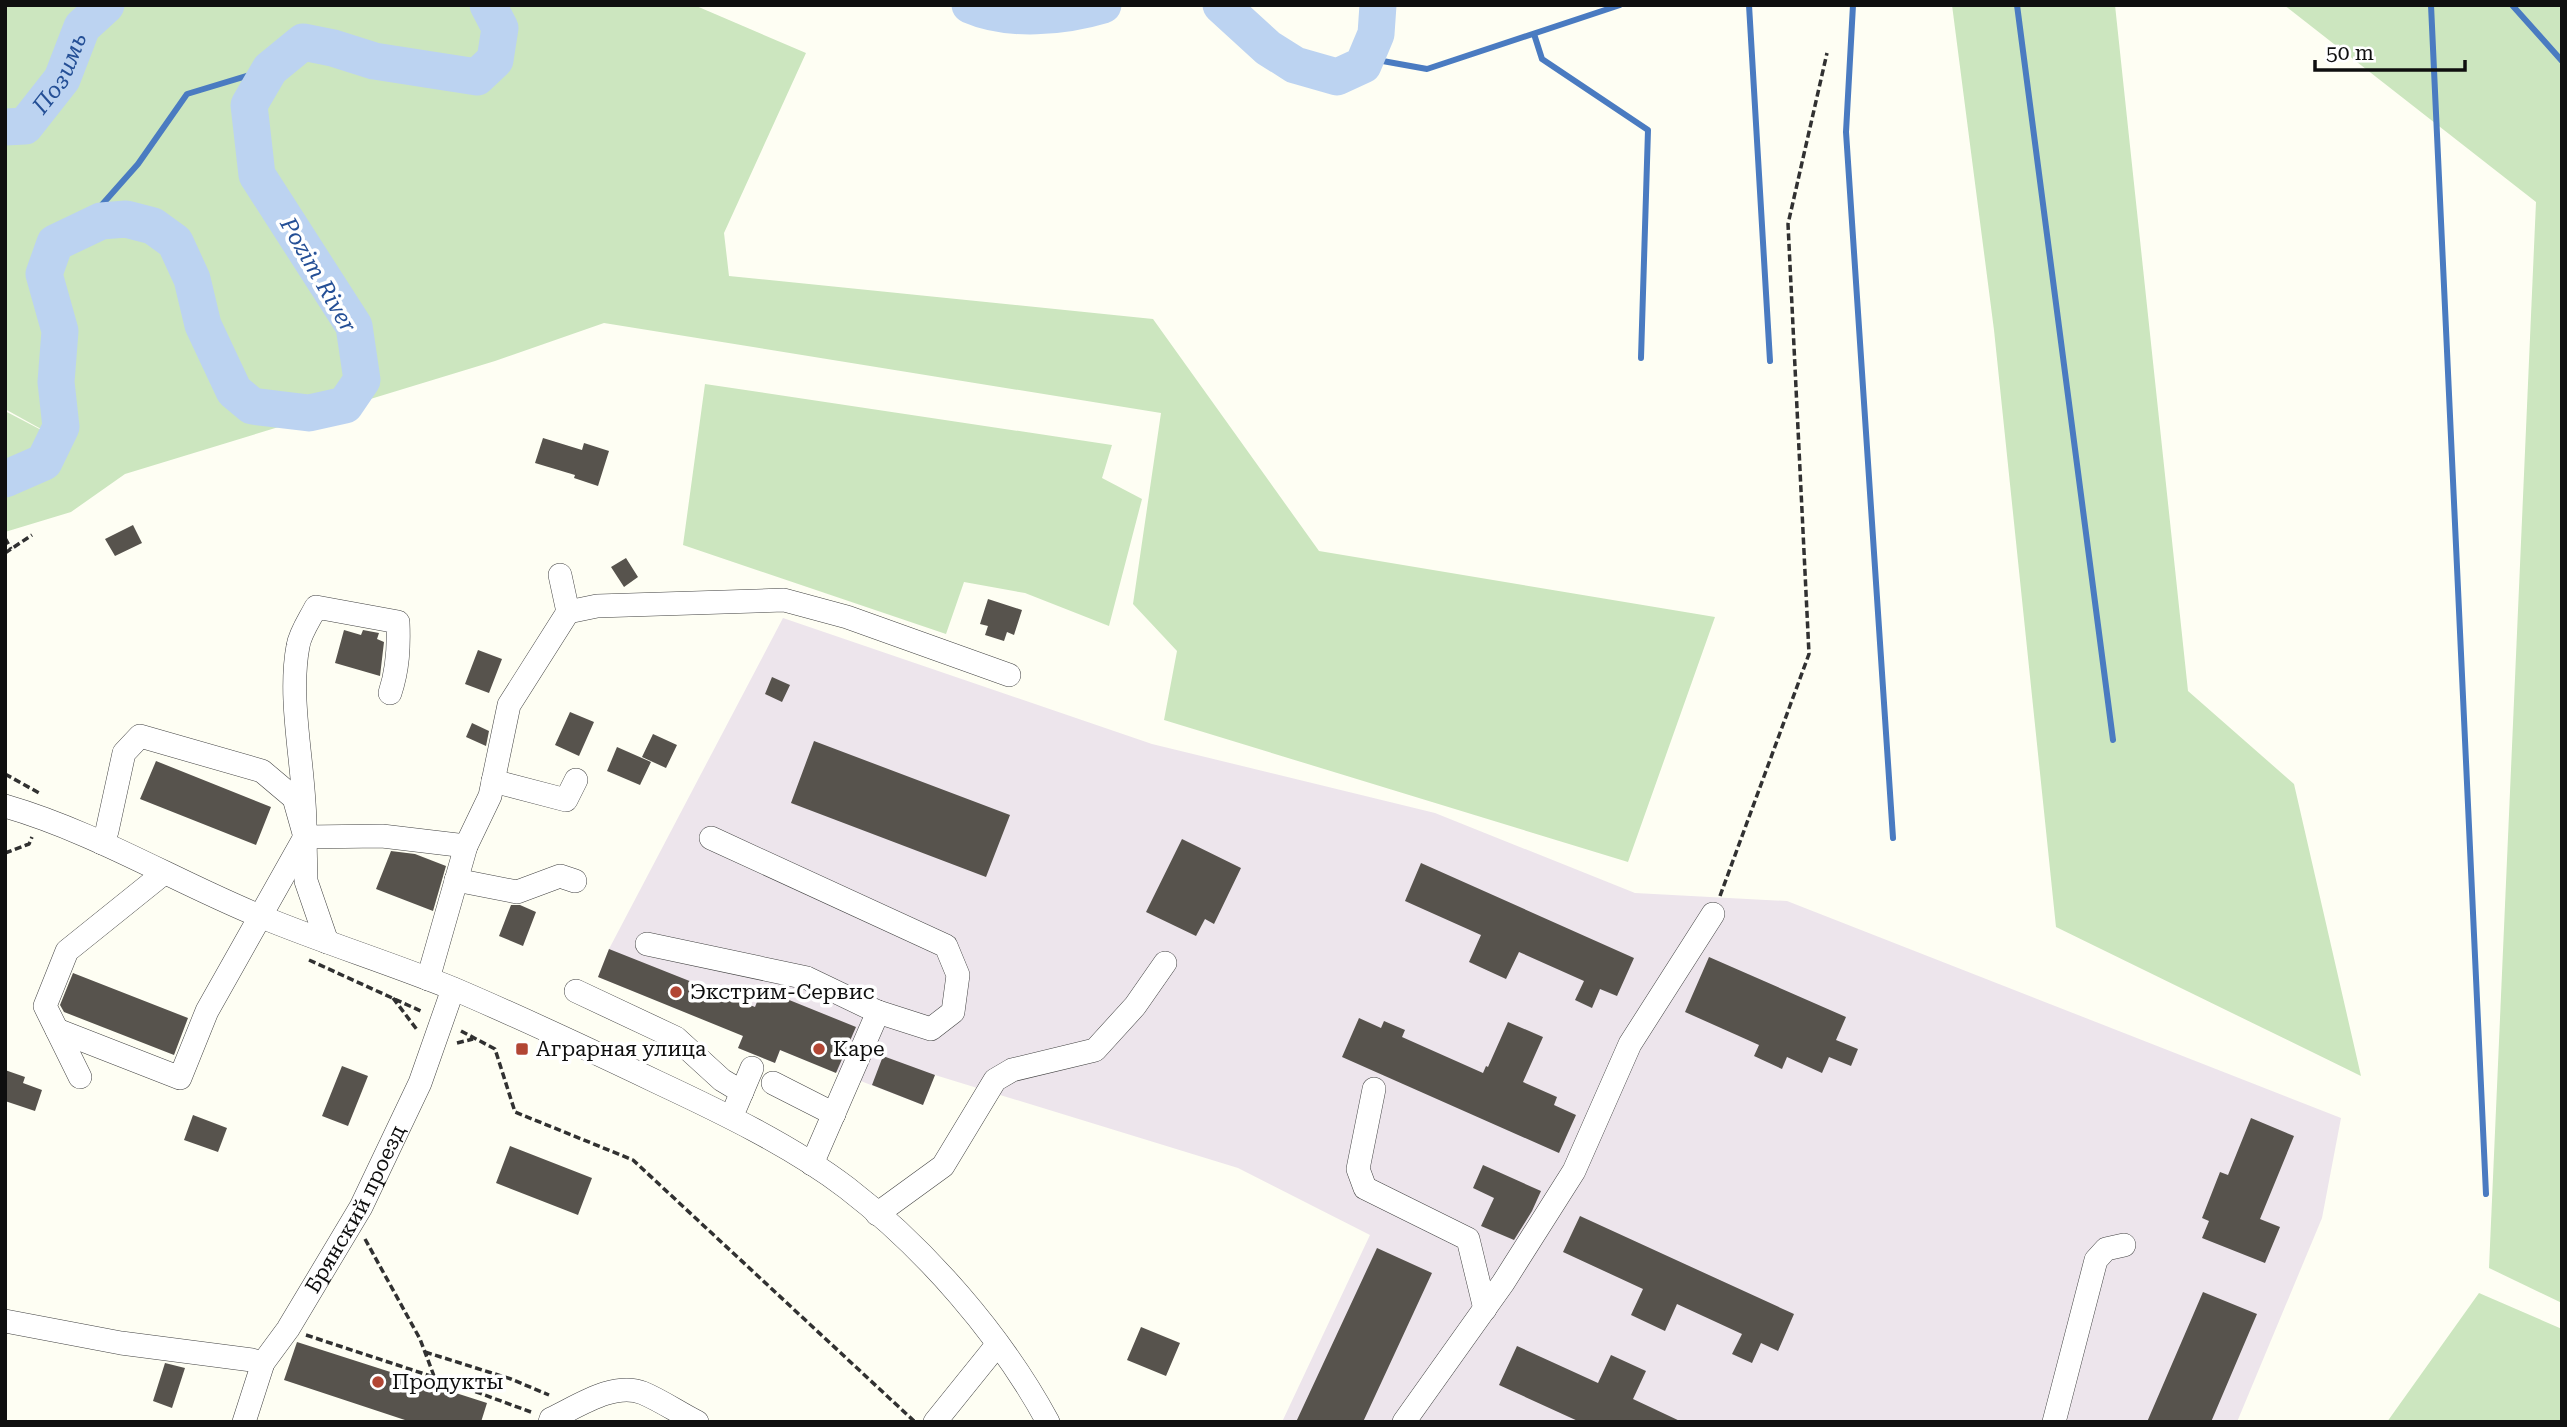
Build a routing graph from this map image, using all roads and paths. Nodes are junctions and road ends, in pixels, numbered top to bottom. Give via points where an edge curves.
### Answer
1 (1827, 53) dead end
2 (32, 535) dead end
3 (5, 538) edge
4 (11, 549) junction
5 (5, 553) edge
6 (560, 575) dead end
7 (568, 612) junction
8 (1009, 675) dead end
9 (390, 693) dead end
10 (576, 780) dead end
11 (493, 781) junction
12 (5, 806) edge
13 (43, 818) junction
14 (304, 837) junction
15 (711, 838) dead end
16 (102, 843) junction
17 (466, 846) junction
18 (5, 853) edge
19 (164, 873) junction
20 (456, 880) junction
21 (575, 881) dead end
22 (1713, 914) joint
23 (259, 916) junction
24 (327, 942) junction
25 (647, 944) dead end
26 (309, 960) dead end
27 (1166, 963) dead end
28 (428, 979) junction
29 (453, 989) junction
30 (576, 991) dead end
31 (392, 998) junction
32 (878, 1012) junction
33 (442, 1020) junction
34 (57, 1030) junction
35 (432, 1050) junction
36 (752, 1068) dead end
37 (80, 1077) dead end
38 (773, 1083) dead end
39 (1374, 1089) dead end
40 (742, 1092) junction
41 (834, 1114) junction
42 (731, 1119) junction
43 (812, 1164) junction
44 (877, 1214) junction
45 (355, 1218) junction
46 (2124, 1245) dead end
47 (1485, 1309) junction
48 (5, 1321) edge
49 (288, 1329) junction
50 (997, 1345) junction
51 (425, 1352) junction
52 (262, 1363) junction
53 (434, 1377) junction
54 (576, 1407) junction
55 (550, 1420) edge
56 (244, 1422) edge
57 (697, 1422) edge
58 (916, 1422) edge
59 (935, 1422) edge
60 (1048, 1422) edge
61 (1404, 1422) edge
62 (2054, 1422) edge

1 - 22 path via 1788,224 1809,654
2 - 4 path
3 - 4 path
4 - 5 path
6 - 7 street
7 - 8 street via 597,606 783,600 847,617
7 - 11 street via 509,705
9 - 14 street via 400,650 398,622 316,607 298,644 295,677 306,804
10 - 11 street via 566,800
11 - 17 street
12 - 13 street
13 - 16 street
13 - 18 path via 29,844
14 - 16 street via 294,798 262,771 140,736 124,754
14 - 17 street via 382,836
14 - 23 street
14 - 24 street via 306,881
15 - 32 street via 946,946 958,975 953,1012 931,1029
16 - 19 street
17 - 20 street
19 - 23 street
19 - 34 street via 67,951 45,1006
20 - 21 street via 517,892 560,876
20 - 28 street
22 - 47 street via 1630,1044 1574,1171
23 - 24 street
23 - 34 street via 207,1011 180,1078
24 - 28 street
25 - 32 street via 807,978
26 - 31 path
27 - 44 street via 1095,1050 1012,1070 995,1080 943,1166
28 - 29 street
29 - 33 street, Брянский проезд
29 - 42 street
30 - 40 street via 676,1038
31 - 33 path
31 - 35 path
32 - 41 street
33 - 35 street, Брянский проезд
33 - 58 path via 495,1049 515,1112 633,1160
34 - 37 street
35 - 45 street, Брянский проезд
36 - 40 street
38 - 41 street
39 - 47 street via 1358,1169 1365,1188 1468,1239
40 - 42 street
41 - 43 street
42 - 43 street
43 - 44 street
44 - 50 street via 934,1269
45 - 49 street, Брянский проезд
45 - 51 path
46 - 62 street via 2106,1249 2096,1260
47 - 61 street
48 - 52 street
49 - 52 street, Брянский проезд
49 - 53 path
50 - 59 street
50 - 60 street
51 - 53 path
51 - 54 path via 511,1379
52 - 56 street, Брянский проезд
53 - 55 path
54 - 55 street
54 - 57 street via 606,1393 628,1390 642,1392

